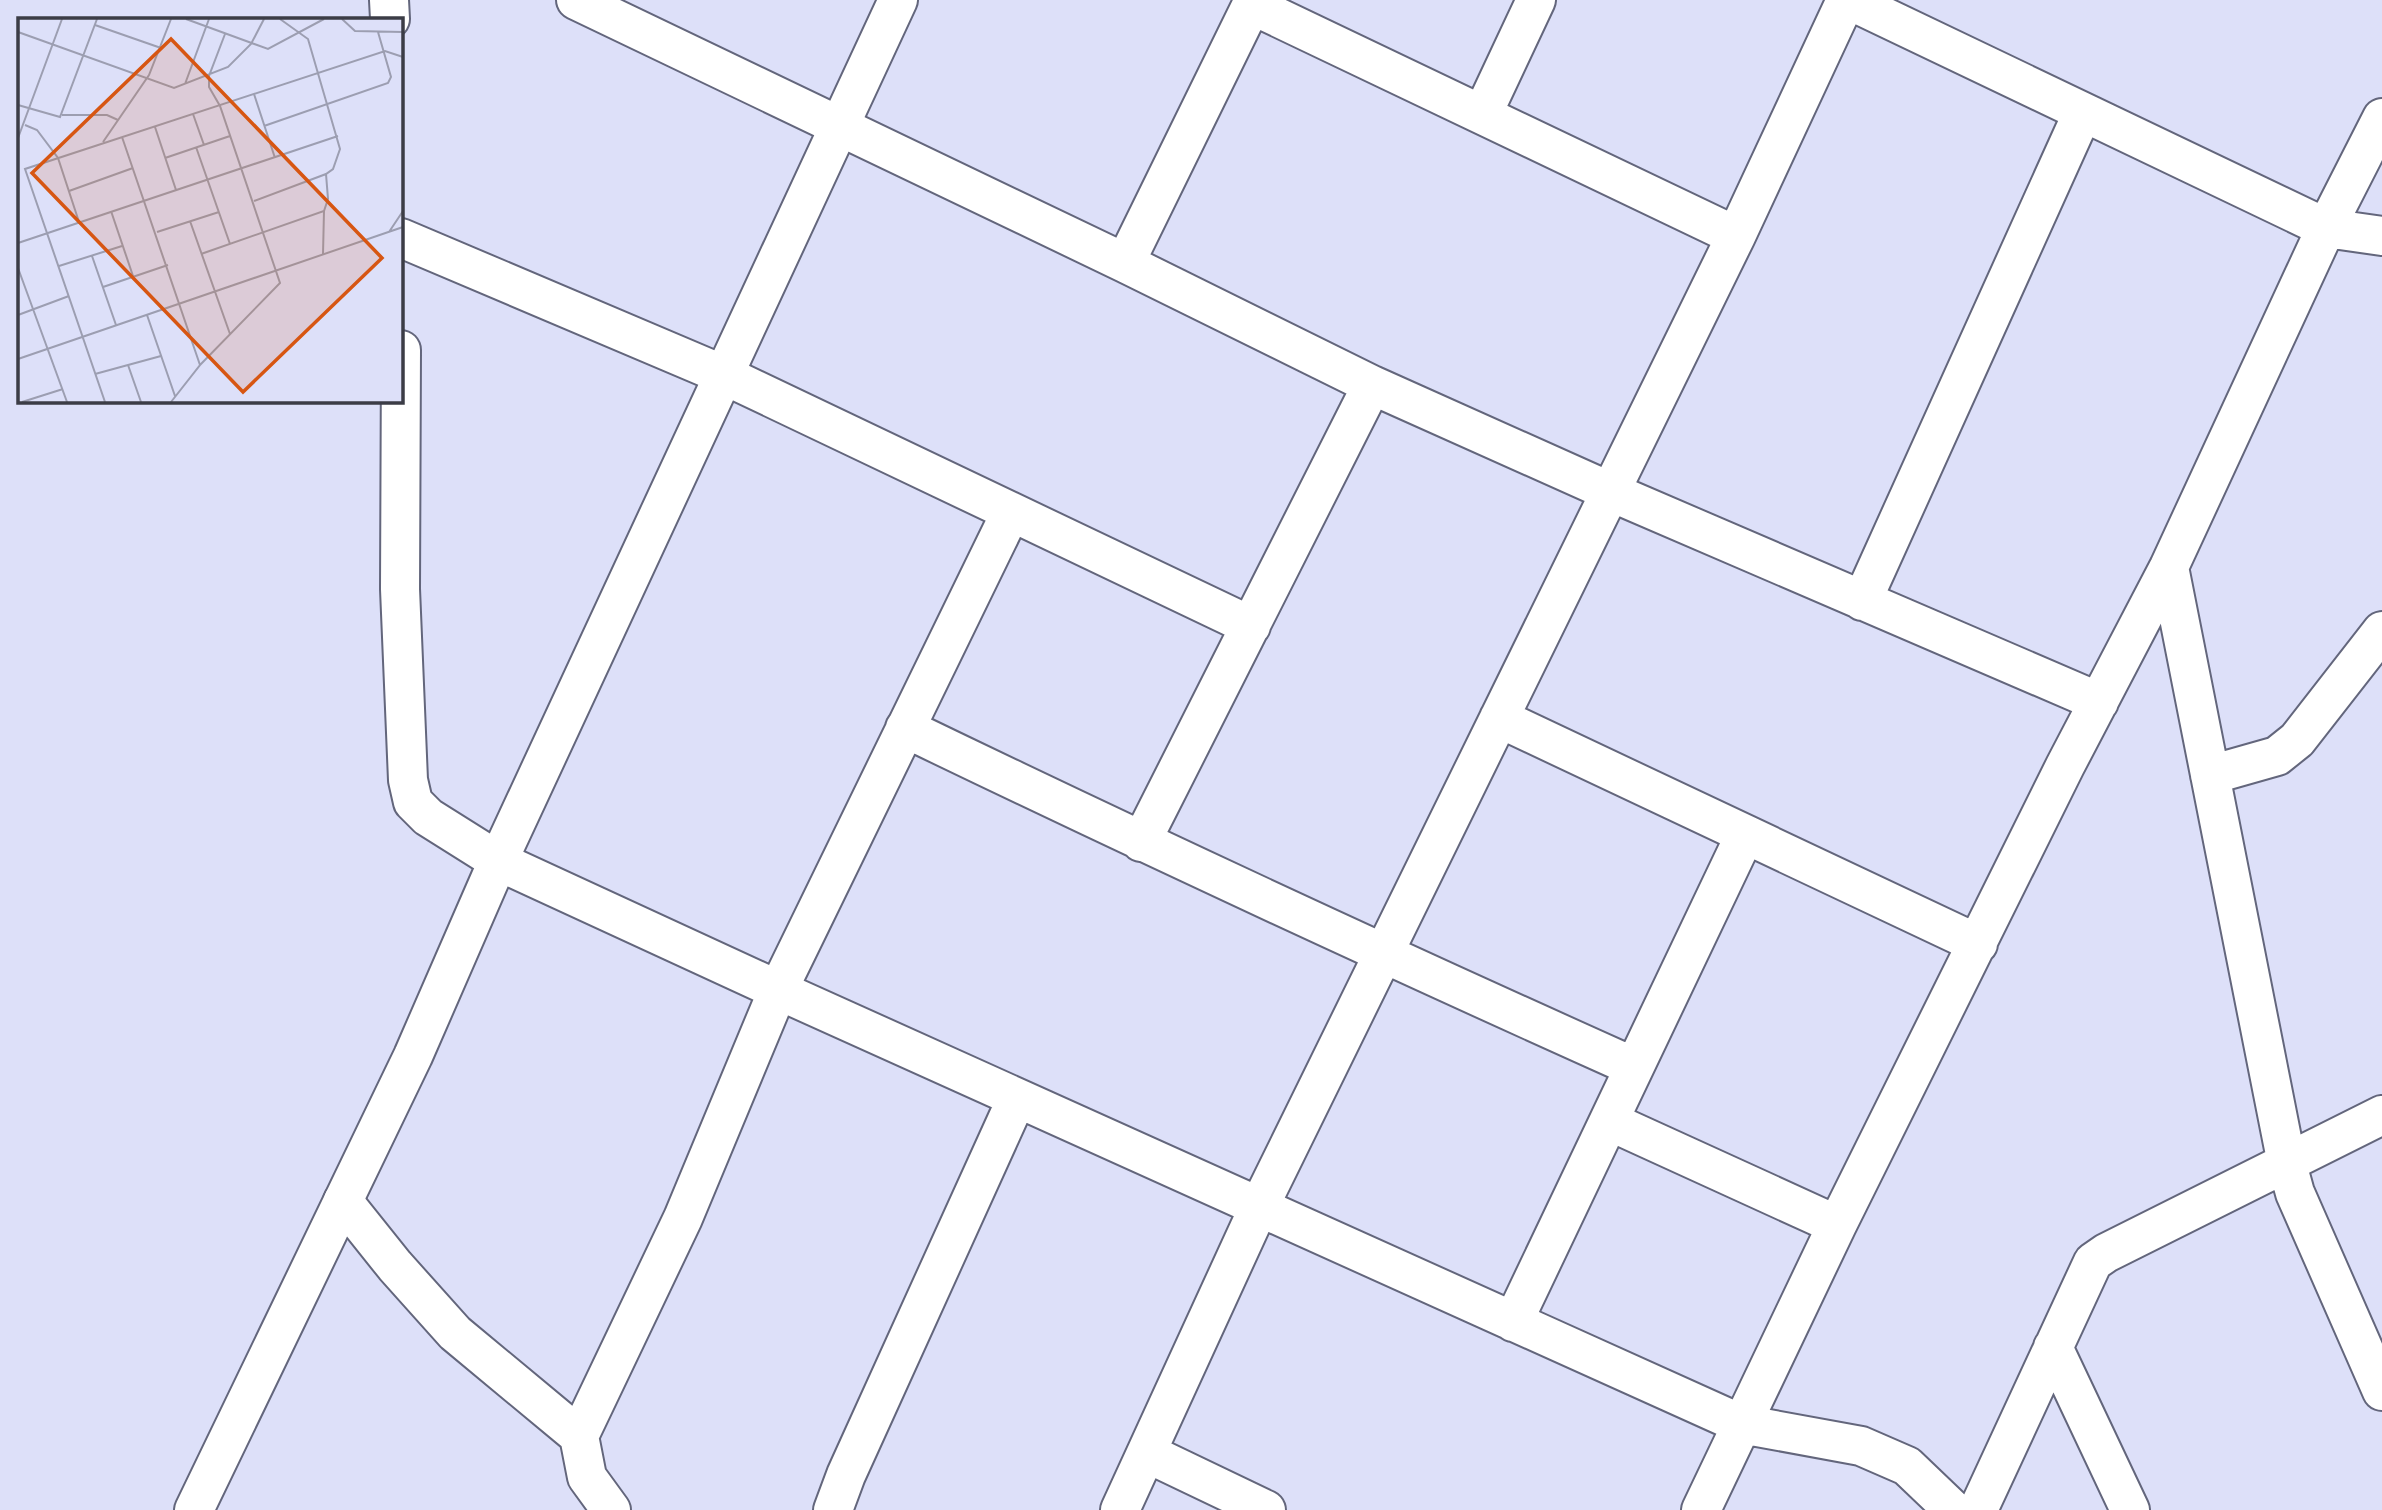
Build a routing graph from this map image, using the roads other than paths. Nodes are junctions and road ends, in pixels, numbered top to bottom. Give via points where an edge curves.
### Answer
1 (389, 0) edge
2 (576, 0) edge
3 (898, 0) edge
4 (1536, 0) edge
5 (1847, 0) edge
6 (1253, 3) edge
7 (390, 18) edge
8 (2083, 112) junction
9 (1483, 113) junction
10 (2382, 118) edge
11 (838, 127) junction
12 (2326, 228) junction
13 (1736, 236) junction
14 (2382, 236) edge
15 (402, 238) edge
16 (1125, 263) junction
17 (724, 375) junction
18 (1372, 385) junction
19 (401, 402) edge
20 (1611, 492) junction
21 (1011, 512) junction
22 (2169, 567) junction
23 (1862, 601) junction
24 (1251, 626) junction
25 (2382, 631) edge
26 (2099, 702) junction
27 (1499, 718) junction
28 (905, 728) junction
29 (2210, 775) junction
30 (1745, 835) junction
31 (1141, 842) junction
32 (498, 861) junction
33 (1978, 944) junction
34 (1383, 955) junction
35 (778, 990) junction
36 (1634, 1067) junction
37 (1017, 1098) junction
38 (2382, 1115) edge
39 (1609, 1121) junction
40 (2287, 1164) junction
41 (343, 1201) junction
42 (1259, 1207) junction
43 (1837, 1225) junction
44 (1513, 1322) junction
45 (2053, 1347) junction
46 (2382, 1391) edge
47 (1741, 1424) junction
48 (579, 1436) junction
49 (1147, 1453) junction
50 (194, 1510) edge
51 (611, 1510) edge
52 (832, 1510) edge
53 (1120, 1510) edge
54 (1266, 1510) edge
55 (1701, 1510) edge
56 (1954, 1510) edge
57 (1978, 1510) edge
58 (2130, 1510) edge

1 - 7 street
2 - 11 street
3 - 11 street
4 - 9 street
5 - 8 street
5 - 13 street
6 - 9 street
6 - 16 street
8 - 12 street
8 - 23 street
9 - 13 street
10 - 12 street
11 - 16 street
11 - 17 street
12 - 14 street
12 - 22 street
13 - 20 street
15 - 17 street
16 - 18 street
17 - 21 street
17 - 32 street
18 - 20 street
18 - 24 street
19 - 32 street via 400,589 408,780 413,802 428,817
20 - 23 street
20 - 27 street
21 - 24 street
21 - 28 street
22 - 26 street
22 - 29 street
23 - 26 street
24 - 31 street
25 - 29 street via 2297,740 2277,755
26 - 33 street
27 - 30 street
27 - 34 street
28 - 31 street
28 - 35 street
29 - 40 street
30 - 33 street
30 - 36 street
31 - 34 street
32 - 35 street
32 - 41 street via 413,1056
33 - 43 street
34 - 36 street
34 - 42 street
35 - 37 street
35 - 48 street via 682,1218
36 - 39 street
37 - 42 street
37 - 52 street
38 - 40 street
39 - 43 street
39 - 44 street
40 - 45 street via 2094,1262
40 - 46 street via 2295,1193
41 - 48 street via 456,1333
41 - 50 street
42 - 44 street
42 - 49 street
43 - 47 street
44 - 47 street
45 - 57 street
45 - 58 street
47 - 55 street
47 - 56 street via 1861,1446 1907,1466
48 - 51 street via 587,1477
49 - 53 street
49 - 54 street

